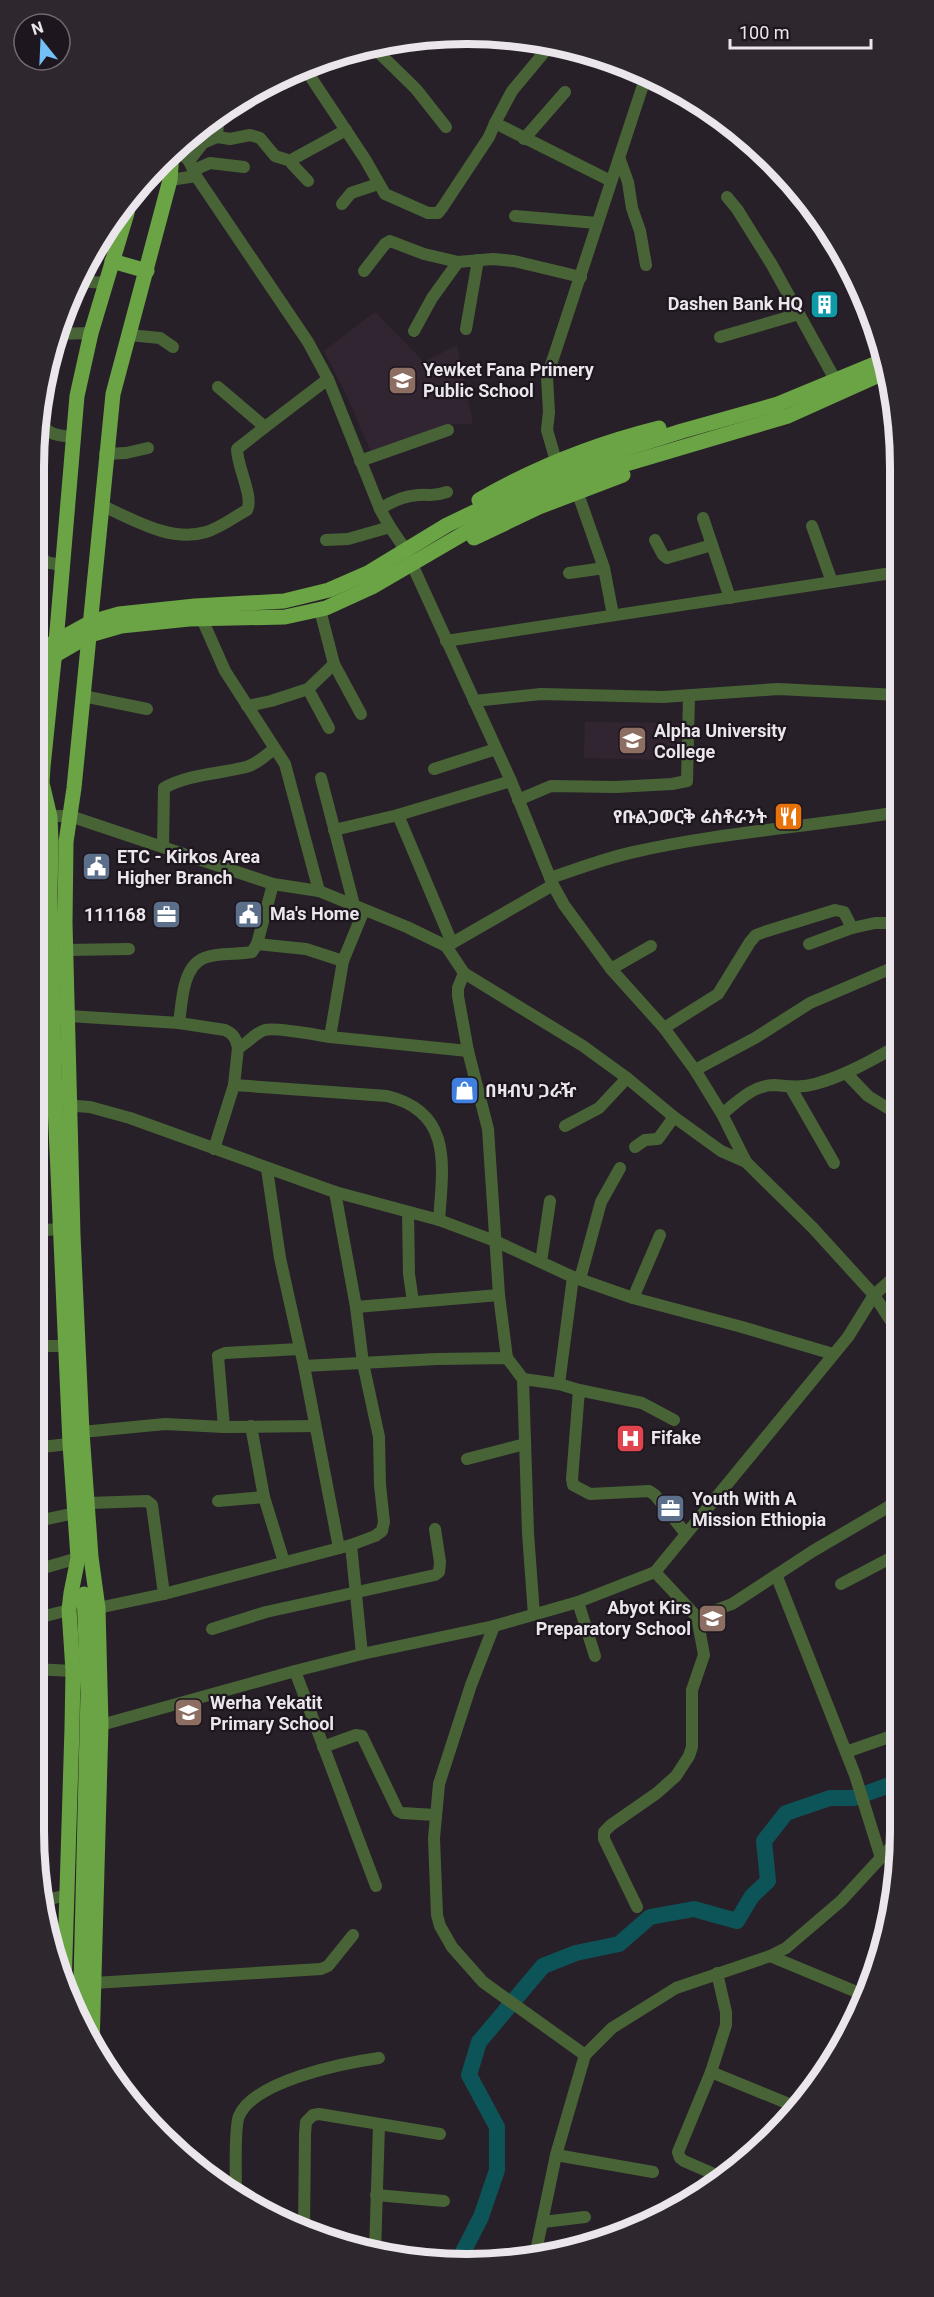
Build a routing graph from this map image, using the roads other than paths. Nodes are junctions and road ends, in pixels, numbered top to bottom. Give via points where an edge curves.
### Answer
1 (545, 51) edge
2 (379, 53) edge
3 (309, 74) edge
4 (644, 83) edge
5 (565, 92) dead end
6 (495, 123) junction
7 (218, 125) edge
8 (446, 127) dead end
9 (346, 130) junction
10 (217, 137) junction
11 (524, 139) junction
12 (182, 155) edge
13 (620, 160) junction
14 (291, 161) junction
15 (171, 165) edge
16 (244, 167) dead end
17 (193, 169) junction
18 (170, 180) junction
19 (308, 181) dead end
20 (611, 181) junction
21 (378, 184) junction
22 (727, 197) dead end
23 (342, 204) dead end
24 (126, 216) edge
25 (515, 216) dead end
26 (597, 223) junction
27 (478, 260) junction
28 (112, 261) junction
29 (458, 262) junction
30 (646, 265) dead end
31 (147, 271) junction
32 (364, 271) dead end
33 (580, 277) junction
34 (86, 282) edge
35 (105, 283) junction
36 (799, 314) junction
37 (465, 329) dead end
38 (414, 331) dead end
39 (91, 333) junction
40 (65, 334) edge
41 (129, 335) junction
42 (720, 337) dead end
43 (173, 346) dead end
44 (879, 368) edge
45 (879, 369) edge
46 (879, 369) edge
47 (879, 369) edge
48 (832, 374) junction
49 (328, 379) junction
50 (218, 387) dead end
51 (265, 427) junction
52 (45, 429) edge
53 (448, 430) dead end
54 (72, 437) junction
55 (148, 448) dead end
56 (105, 454) junction
57 (360, 461) junction
58 (556, 461) junction
59 (577, 491) junction
60 (447, 492) dead end
61 (101, 505) junction
62 (380, 508) junction
63 (703, 518) dead end
64 (447, 525) junction
65 (812, 526) dead end
66 (390, 527) junction
67 (326, 540) dead end
68 (655, 540) dead end
69 (448, 544) junction
70 (712, 545) junction
71 (408, 556) junction
72 (44, 563) edge
73 (61, 565) junction
74 (604, 568) junction
75 (569, 573) dead end
76 (890, 573) edge
77 (832, 582) junction
78 (93, 588) junction
79 (730, 597) junction
80 (320, 610) junction
81 (58, 614) junction
82 (119, 614) junction
83 (613, 615) junction
84 (202, 619) junction
85 (111, 628) junction
86 (90, 629) junction
87 (44, 636) edge
88 (446, 641) junction
89 (44, 646) edge
90 (54, 648) junction
91 (44, 658) edge
92 (87, 661) junction
93 (334, 664) junction
94 (44, 688) edge
95 (308, 689) junction
96 (50, 690) junction
97 (890, 695) edge
98 (83, 696) junction
99 (689, 696) junction
100 (474, 701) junction
101 (247, 706) junction
102 (147, 709) dead end
103 (361, 714) dead end
104 (329, 728) dead end
105 (496, 748) junction
106 (273, 749) junction
107 (44, 760) edge
108 (434, 769) dead end
109 (321, 778) dead end
110 (511, 781) junction
111 (44, 791) edge
112 (518, 800) junction
113 (890, 813) edge
114 (398, 815) junction
115 (44, 816) edge
116 (50, 816) junction
117 (69, 816) junction
118 (334, 830) junction
119 (163, 847) junction
120 (551, 881) junction
121 (273, 884) junction
122 (319, 891) junction
123 (44, 894) edge
124 (50, 894) junction
125 (359, 908) junction
126 (890, 923) edge
127 (852, 928) junction
128 (257, 944) junction
129 (809, 944) dead end
130 (449, 945) junction
131 (651, 946) dead end
132 (129, 949) dead end
133 (66, 950) junction
134 (343, 961) junction
135 (611, 969) junction
136 (890, 969) edge
137 (464, 973) junction
138 (69, 1016) junction
139 (179, 1023) junction
140 (664, 1028) junction
141 (330, 1037) junction
142 (44, 1045) edge
143 (52, 1045) junction
144 (69, 1045) junction
145 (238, 1048) junction
146 (890, 1050) edge
147 (468, 1051) junction
148 (695, 1070) junction
149 (846, 1073) junction
150 (627, 1078) junction
151 (234, 1085) junction
152 (791, 1088) junction
153 (55, 1105) junction
154 (70, 1106) junction
155 (890, 1109) edge
156 (722, 1114) junction
157 (674, 1117) junction
158 (565, 1126) dead end
159 (635, 1146) dead end
160 (214, 1149) junction
161 (746, 1162) junction
162 (834, 1162) dead end
163 (620, 1168) dead end
164 (267, 1169) junction
165 (335, 1192) junction
166 (550, 1201) dead end
167 (408, 1212) junction
168 (439, 1220) junction
169 (59, 1229) junction
170 (44, 1230) edge
171 (660, 1235) dead end
172 (495, 1241) junction
173 (541, 1262) junction
174 (576, 1278) junction
175 (890, 1281) edge
176 (499, 1295) junction
177 (874, 1295) junction
178 (633, 1298) junction
179 (413, 1302) junction
180 (356, 1307) junction
181 (890, 1320) edge
182 (44, 1346) edge
183 (65, 1346) junction
184 (299, 1348) junction
185 (833, 1354) junction
186 (507, 1358) junction
187 (363, 1363) junction
188 (304, 1366) junction
189 (523, 1379) junction
190 (559, 1384) junction
191 (579, 1390) junction
192 (674, 1420) dead end
193 (251, 1426) junction
194 (315, 1426) junction
195 (224, 1427) junction
196 (79, 1440) junction
197 (525, 1444) junction
198 (44, 1446) edge
199 (467, 1459) dead end
200 (264, 1497) junction
201 (218, 1501) dead end
202 (88, 1503) junction
203 (890, 1506) edge
204 (75, 1513) junction
205 (44, 1520) edge
206 (435, 1529) dead end
207 (686, 1534) junction
208 (345, 1546) junction
209 (85, 1557) junction
210 (890, 1558) edge
211 (284, 1562) junction
212 (44, 1568) edge
213 (655, 1572) junction
214 (777, 1577) junction
215 (841, 1584) dead end
216 (356, 1592) junction
217 (164, 1594) junction
218 (578, 1602) junction
219 (98, 1608) junction
220 (69, 1610) junction
221 (534, 1615) junction
222 (44, 1616) edge
223 (697, 1617) junction
224 (494, 1626) junction
225 (212, 1629) dead end
226 (362, 1654) junction
227 (595, 1656) dead end
228 (44, 1670) edge
229 (73, 1671) junction
230 (295, 1671) junction
231 (100, 1725) junction
232 (890, 1736) edge
233 (323, 1747) junction
234 (846, 1752) junction
235 (435, 1815) junction
236 (890, 1848) edge
237 (881, 1858) junction
238 (376, 1886) dead end
239 (68, 1895) junction
240 (50, 1899) edge
241 (637, 1907) dead end
242 (353, 1935) dead end
243 (770, 1956) junction
244 (65, 1963) edge
245 (717, 1973) junction
246 (94, 1983) junction
247 (858, 1992) edge
248 (80, 2002) edge
249 (93, 2028) edge
250 (585, 2055) junction
251 (378, 2058) dead end
252 (711, 2072) junction
253 (789, 2104) edge
254 (379, 2124) junction
255 (440, 2134) dead end
256 (556, 2155) junction
257 (653, 2172) dead end
258 (714, 2174) edge
259 (236, 2185) edge
260 (376, 2195) junction
261 (444, 2201) dead end
262 (585, 2217) dead end
263 (304, 2221) edge
264 (543, 2222) junction
265 (375, 2243) edge
266 (537, 2247) edge

1 - 6 street via 512,91
2 - 8 street via 416,88
3 - 9 street
4 - 13 street
5 - 11 street
6 - 11 street
6 - 21 street via 438,213 428,213 391,198
7 - 10 street
9 - 14 street
9 - 21 street
10 - 14 street via 260,138 275,156
10 - 17 street via 203,143
11 - 20 street
12 - 17 street
13 - 20 street
13 - 30 street
14 - 19 street
15 - 18 main road
16 - 17 street via 210,162
17 - 18 street
17 - 49 street via 308,342
18 - 31 main road
20 - 26 street
21 - 23 street via 351,193
22 - 36 street
24 - 28 main road
25 - 26 street
26 - 33 street
27 - 29 street
27 - 33 street via 514,261
27 - 37 street
28 - 31 main road
28 - 35 main road
29 - 32 street via 390,241
29 - 38 street
31 - 41 main road
33 - 58 street via 547,377 547,430
34 - 35 street
35 - 39 main road
36 - 42 street
36 - 48 street
39 - 40 street
39 - 54 main road via 76,396
41 - 43 street via 160,338
41 - 56 main road via 112,394
44 - 48 main road
45 - 59 main road via 791,424 678,455
46 - 64 main road via 778,404 568,467
47 - 69 main road via 788,416 572,480 487,520
48 - 58 main road via 792,392 620,438
49 - 51 street
49 - 57 street
50 - 51 street
51 - 61 street via 237,449 239,470 249,498 247,510 208,532 193,535 154,529
52 - 54 street via 53,435
53 - 57 street
54 - 73 main road
55 - 56 street
56 - 61 main road
57 - 62 street
58 - 64 main road via 498,489 460,512
59 - 69 main road via 464,542
59 - 74 street
60 - 62 street via 415,495
61 - 78 main road
62 - 66 street
63 - 70 street
64 - 71 main road
65 - 77 street
66 - 67 street
66 - 71 street
68 - 70 street via 667,558
69 - 71 main road
70 - 79 street
71 - 80 main road via 372,587
71 - 82 main road via 298,599
71 - 88 street
72 - 73 street
73 - 81 main road
74 - 75 street
74 - 83 street
76 - 77 street
77 - 79 street
78 - 82 main road via 106,606
78 - 86 main road
79 - 83 street
80 - 84 main road via 285,617
80 - 93 street
81 - 87 main road
81 - 90 main road
82 - 86 main road
83 - 88 street
84 - 85 main road
84 - 101 street via 225,671
85 - 86 main road
85 - 92 main road via 100,638
86 - 90 main road
86 - 92 main road
88 - 100 street
89 - 90 main road
90 - 91 main road
90 - 96 main road
92 - 98 main road
93 - 95 street
93 - 103 street
94 - 96 main road
95 - 101 street
95 - 104 street
96 - 107 main road
97 - 99 street via 742,690
98 - 102 street
98 - 117 main road
99 - 100 street via 542,694
99 - 112 street via 687,781 551,786
100 - 105 street
101 - 106 street
105 - 108 street
105 - 110 street
106 - 119 street via 246,767 211,772 164,788
106 - 122 street via 285,764
109 - 118 street
110 - 112 street
110 - 114 street
111 - 116 main road
112 - 120 street
113 - 120 street via 644,850 596,862
114 - 118 street
114 - 130 street
115 - 116 street
116 - 117 street
116 - 124 main road
117 - 119 street
117 - 133 main road
118 - 125 street
119 - 121 street
120 - 130 street
120 - 135 street
121 - 122 street
121 - 128 street
122 - 125 street
123 - 124 street
124 - 143 main road
125 - 130 street
125 - 134 street
126 - 127 street
127 - 129 street
127 - 140 street via 844,912 835,910 756,935 717,994
128 - 134 street via 306,950
128 - 139 street via 252,952 198,962 185,982
130 - 137 street
131 - 135 street
132 - 133 street
133 - 138 main road
134 - 141 street
135 - 140 street
136 - 148 street via 810,1003
137 - 147 street via 458,996
137 - 150 street via 584,1046
138 - 139 street
138 - 144 main road
139 - 145 street via 225,1030 236,1039
140 - 148 street
141 - 145 street via 268,1029
141 - 147 street
142 - 143 street
143 - 144 street
143 - 153 main road
144 - 154 main road
145 - 151 street
146 - 149 street
147 - 172 street via 488,1129
148 - 156 street
149 - 152 street
149 - 155 street via 868,1096
150 - 157 street
150 - 158 street via 599,1108
151 - 160 street
151 - 168 street via 387,1096 419,1110 437,1133 441,1171
152 - 156 street via 760,1088
152 - 162 street
153 - 154 street
153 - 169 main road
154 - 160 street via 110,1112
154 - 196 main road
156 - 161 street
157 - 159 street via 658,1139
157 - 161 street via 721,1151
160 - 164 street
161 - 177 street
163 - 174 street via 601,1202
164 - 165 street
164 - 184 street
165 - 167 street
165 - 180 street
166 - 173 street
167 - 168 street
167 - 179 street
168 - 172 street
169 - 170 street
169 - 183 main road
171 - 178 street
172 - 173 street
172 - 176 street
173 - 174 street
174 - 178 street
174 - 190 street
175 - 177 street
176 - 179 street
176 - 186 street
177 - 181 street
177 - 185 street
178 - 185 street
179 - 180 street
180 - 187 street
182 - 183 street
183 - 196 main road
184 - 188 street
184 - 195 street via 218,1356
185 - 207 street
186 - 187 street
186 - 189 street
187 - 188 street
187 - 208 street via 379,1437 384,1522 382,1531 375,1536
188 - 194 street
189 - 190 street
189 - 197 street
190 - 191 street
191 - 192 street via 642,1403
191 - 207 street via 573,1485 590,1494 649,1491
193 - 194 street
193 - 195 street
193 - 200 street
194 - 208 street
195 - 196 street via 165,1424
196 - 198 street
196 - 202 main road
196 - 204 main road
197 - 199 street
197 - 221 street
200 - 201 street
200 - 211 street
202 - 209 main road
202 - 217 street via 147,1501 152,1505
203 - 214 street
204 - 205 street
204 - 209 main road
206 - 216 street via 439,1572
207 - 213 street
208 - 211 street
208 - 216 street
209 - 212 street
209 - 219 main road
209 - 220 main road
209 - 248 main road via 88,1693
210 - 215 street
211 - 217 street
213 - 218 street
213 - 223 street
214 - 223 street via 732,1604
214 - 234 street
216 - 225 street via 266,1612
216 - 226 street
217 - 219 street
218 - 221 street
218 - 227 street
219 - 231 main road
220 - 222 street
220 - 229 main road
221 - 224 street
223 - 241 street via 705,1655 692,1690 689,1756 676,1776 657,1793 604,1832
224 - 226 street
224 - 235 street via 439,1784
226 - 230 street
228 - 229 street
229 - 239 main road
230 - 231 street
230 - 233 street
231 - 246 main road
232 - 234 street
233 - 235 street via 362,1736 398,1811
233 - 238 street
234 - 237 street
235 - 250 street via 440,1926 483,1983
236 - 237 street
237 - 243 street via 841,1900 786,1948
239 - 240 street
239 - 244 main road
242 - 246 street via 321,1970
243 - 245 street
243 - 247 street
245 - 250 street via 676,1988 639,2009 612,2028
245 - 252 street via 727,2019
246 - 249 main road
250 - 256 street
251 - 259 street via 319,2070 261,2092 247,2103 237,2118
252 - 253 street
252 - 258 street via 678,2152 684,2161
254 - 255 street
254 - 260 street
254 - 263 street via 319,2114 306,2122
256 - 257 street
256 - 264 street
260 - 261 street
260 - 265 street
262 - 264 street
264 - 266 street

